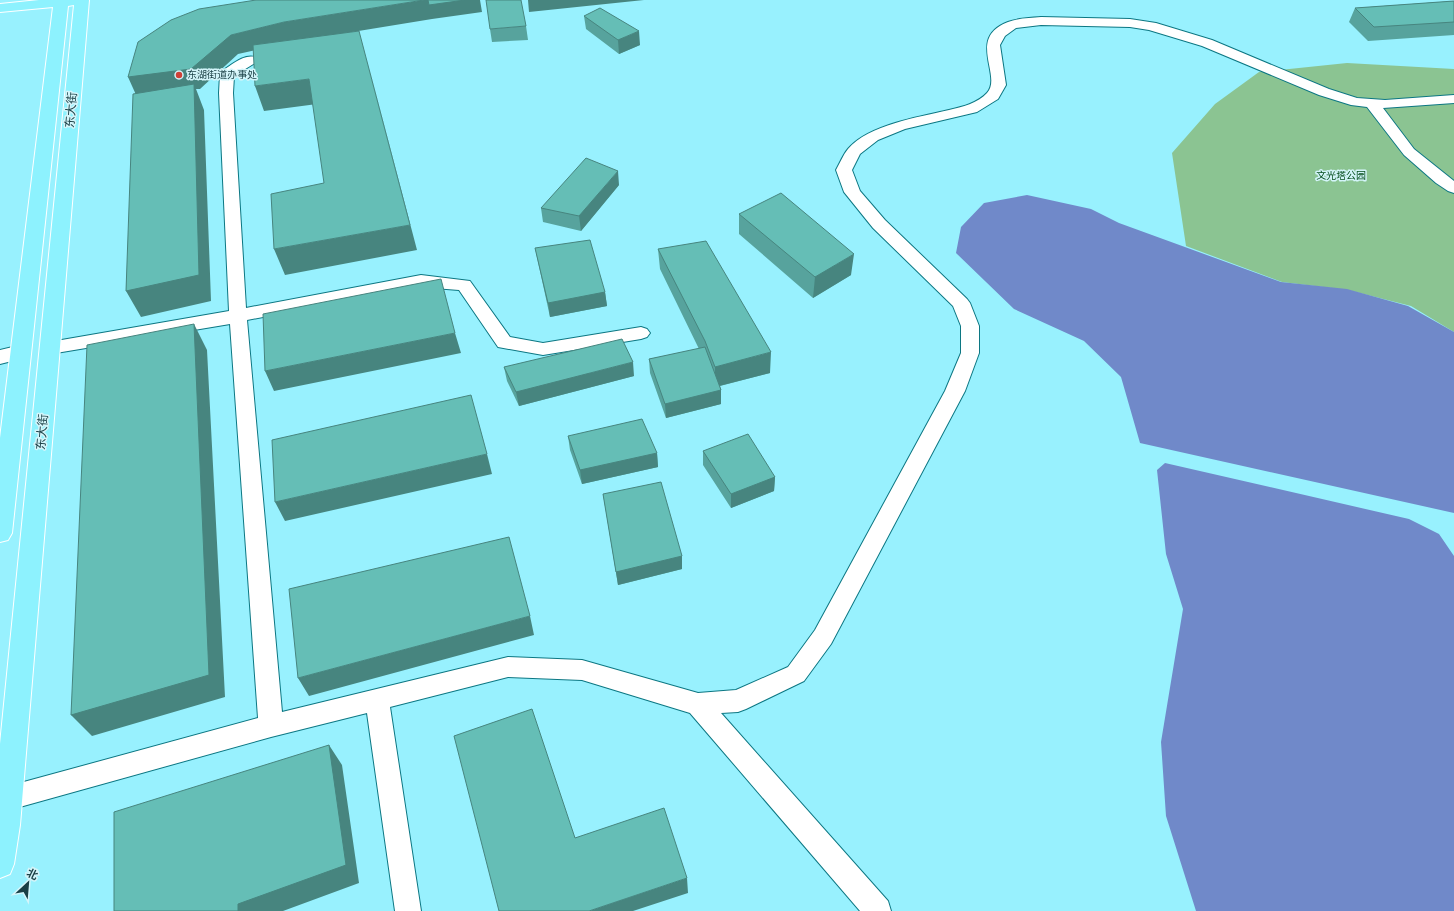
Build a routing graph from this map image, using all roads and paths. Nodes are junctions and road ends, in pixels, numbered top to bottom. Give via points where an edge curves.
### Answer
1 (75, 1) edge
2 (0, 8) edge
3 (250, 60) dead end
4 (1454, 99) edge
5 (1371, 103) junction
6 (1454, 188) edge
7 (238, 316) junction
8 (641, 333) dead end
9 (50, 348) junction
10 (21, 352) junction
11 (0, 357) edge
12 (0, 533) edge
13 (377, 700) junction
14 (698, 704) junction
15 (271, 726) junction
16 (9, 798) junction
17 (0, 864) edge
18 (408, 911) edge
19 (878, 911) edge

1 - 2 main road
1 - 9 main road, 东大街
1 - 10 main road, 东大街
3 - 7 lane via 227,74 226,93
4 - 5 lane
5 - 6 lane via 1409,152
5 - 14 lane via 1356,102 1324,92 1207,43 1151,26 1130,23 1041,21 1012,25 1000,33 993,45 999,85 993,96 972,108 900,126 873,137 854,151 844,170 852,192 880,224 961,303 970,326 970,353 956,391 831,623 796,674 738,701
7 - 8 lane via 422,281 464,285 504,342 542,349
7 - 9 lane
7 - 15 lane
9 - 16 main road, 东大街
10 - 11 street
10 - 12 main road, 东大街
13 - 14 lane via 508,667 582,670
13 - 15 lane
13 - 18 lane
14 - 19 lane
15 - 16 lane
16 - 17 main road, 东大街

